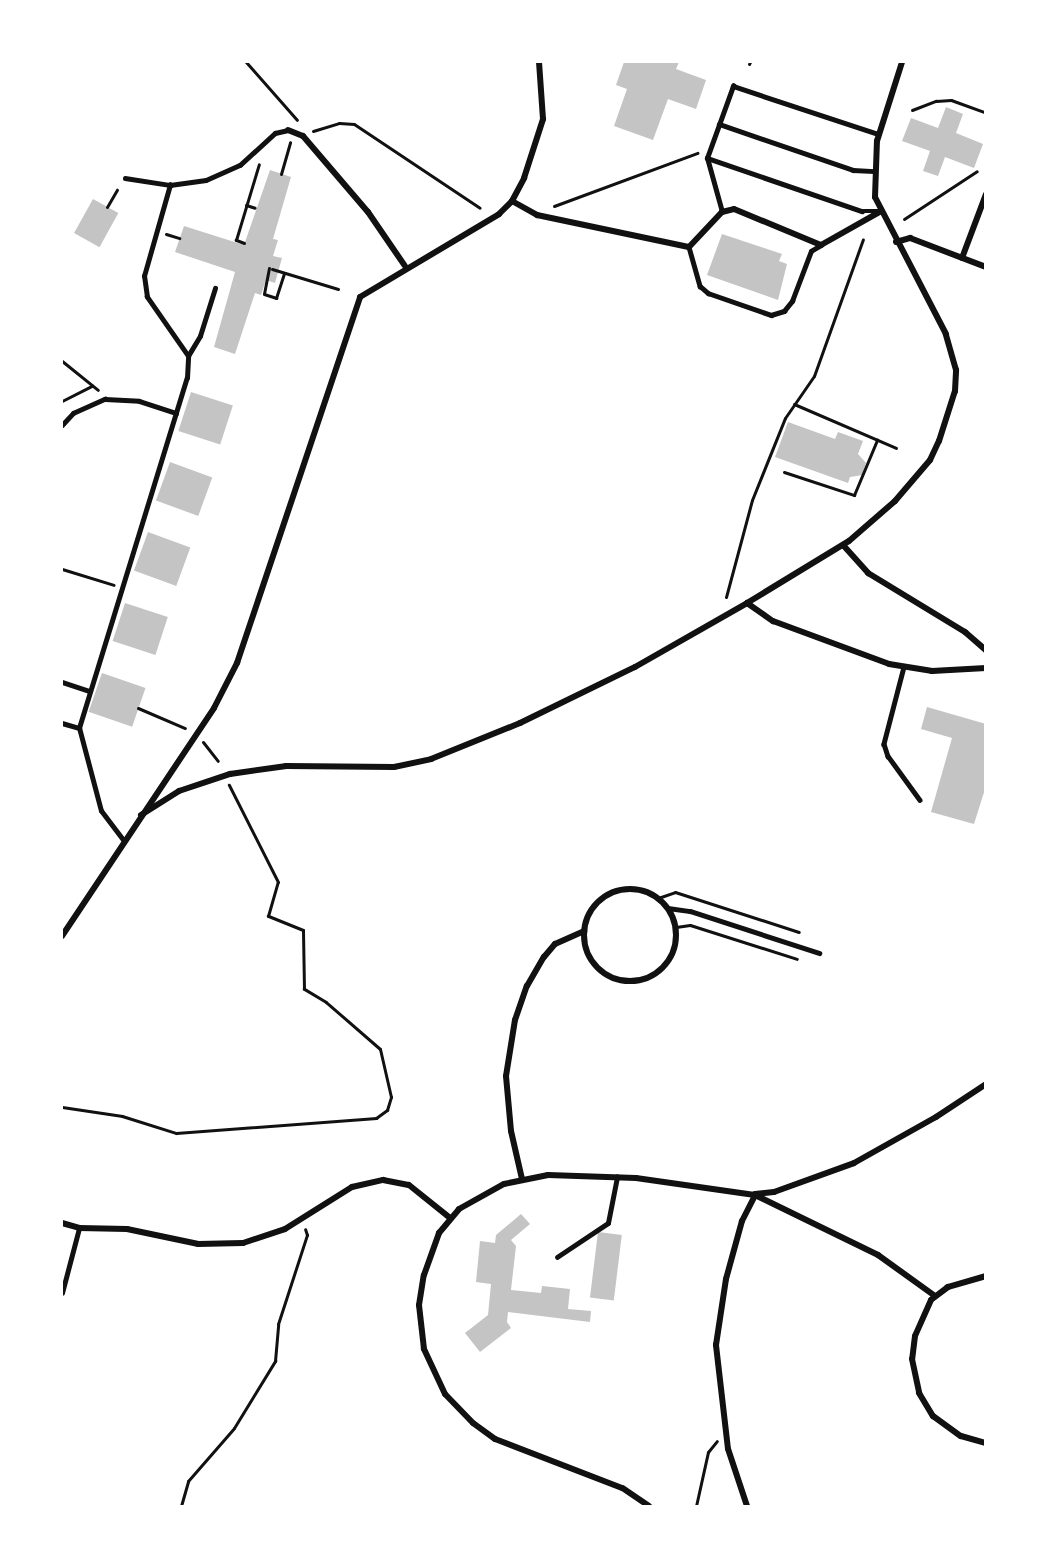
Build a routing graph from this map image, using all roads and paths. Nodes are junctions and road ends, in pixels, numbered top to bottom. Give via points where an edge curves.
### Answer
1 (246, 62) edge
2 (539, 62) edge
3 (902, 62) edge
4 (912, 110) dead end
5 (986, 113) edge
6 (297, 120) dead end
7 (719, 124) junction
8 (288, 130) joint
9 (313, 131) dead end
10 (878, 134) junction
11 (290, 142) dead end
12 (692, 152) dead end
13 (706, 158) junction
14 (259, 164) dead end
15 (874, 171) junction
16 (977, 171) dead end
17 (281, 174) dead end
18 (125, 178) dead end
19 (171, 185) junction
20 (117, 190) dead end
21 (986, 194) edge
22 (512, 201) junction
23 (246, 205) junction
24 (554, 206) dead end
25 (107, 207) dead end
26 (255, 208) dead end
27 (480, 208) dead end
28 (881, 211) junction
29 (722, 212) junction
30 (904, 219) dead end
31 (863, 239) dead end
32 (896, 242) junction
33 (244, 243) dead end
34 (821, 245) junction
35 (689, 247) junction
36 (962, 258) junction
37 (405, 266) junction
38 (986, 267) edge
39 (284, 273) junction
40 (215, 288) dead end
41 (338, 289) dead end
42 (188, 356) junction
43 (62, 361) edge
44 (93, 386) junction
45 (105, 399) junction
46 (62, 401) edge
47 (794, 404) junction
48 (176, 413) junction
49 (62, 425) edge
50 (878, 440) junction
51 (896, 448) dead end
52 (784, 472) dead end
53 (843, 545) junction
54 (62, 569) edge
55 (116, 585) dead end
56 (726, 597) dead end
57 (747, 603) junction
58 (986, 650) edge
59 (904, 667) junction
60 (986, 668) edge
61 (62, 682) edge
62 (89, 691) junction
63 (138, 708) dead end
64 (62, 723) edge
65 (79, 728) junction
66 (185, 728) dead end
67 (203, 742) dead end
68 (218, 761) dead end
69 (230, 786) dead end
70 (920, 800) dead end
71 (141, 815) junction
72 (123, 840) junction
73 (658, 898) junction
74 (668, 908) junction
75 (676, 927) junction
76 (584, 931) junction
77 (799, 932) dead end
78 (62, 936) edge
79 (819, 953) dead end
80 (797, 959) dead end
81 (986, 1084) edge
82 (62, 1107) edge
83 (617, 1177) junction
84 (522, 1179) junction
85 (755, 1194) junction
86 (450, 1218) junction
87 (302, 1219) junction
88 (62, 1223) edge
89 (79, 1228) junction
90 (557, 1257) dead end
91 (986, 1276) edge
92 (62, 1293) edge
93 (935, 1296) junction
94 (719, 1440) dead end
95 (986, 1443) edge
96 (181, 1506) edge
97 (649, 1506) edge
98 (696, 1506) edge
99 (747, 1506) edge

1 - 6 path
2 - 22 street via 543,119 524,178
3 - 10 street
4 - 5 path via 936,100 951,100
7 - 10 lane via 733,86
7 - 13 lane
7 - 15 lane via 853,170
8 - 19 lane via 275,133 240,165 206,180
8 - 37 street via 303,136 368,212
9 - 27 path via 339,123 354,124
10 - 15 street
11 - 17 path
12 - 24 path via 691,156
13 - 28 lane via 862,211
13 - 29 lane
14 - 23 path
15 - 28 street via 875,197
16 - 30 path
18 - 19 lane
19 - 42 lane via 144,276 147,297
20 - 25 path
21 - 36 street
22 - 35 street via 537,215
22 - 37 street via 499,214
23 - 26 path
23 - 33 path via 235,241
28 - 32 street
28 - 34 street
29 - 34 street via 734,209
29 - 35 street
31 - 47 path via 814,376
32 - 36 street via 910,238
32 - 53 street via 954,354 955,391 930,460 882,515
34 - 35 lane via 811,251 792,301 784,311 771,315 708,293 700,286
36 - 38 street
37 - 71 street via 360,297 237,663 214,708
39 - 39 path via 271,269 264,294 276,298
39 - 41 path
40 - 42 lane via 200,336
42 - 48 lane via 187,378
43 - 44 path
44 - 45 path
44 - 46 path
45 - 48 lane via 139,401
45 - 49 lane via 73,413
47 - 50 path
47 - 56 path via 785,417 752,500
48 - 62 lane
50 - 51 path
50 - 52 path via 854,495
53 - 57 street
53 - 58 street via 868,573 965,632
54 - 55 path
57 - 59 street via 784,626
57 - 71 street via 627,670 520,723 431,759 376,769 286,766 239,772 179,791
59 - 60 street via 932,671
59 - 70 lane via 884,744 888,756
61 - 62 lane
62 - 65 lane
63 - 66 path
64 - 65 lane
65 - 72 lane via 101,811
67 - 68 path
69 - 82 path via 278,882 268,916 303,930 304,989 326,1002 380,1049 391,1097 387,1110 376,1118 176,1133 122,1116
71 - 72 street
72 - 78 street
73 - 74 street
73 - 76 street via 632,889 605,896 587,918
73 - 77 path via 675,891
74 - 75 street
74 - 79 lane via 690,911
75 - 76 street via 670,959 654,975 633,981 611,978 593,963
75 - 80 path via 690,925
76 - 84 street via 555,944 544,957 527,986 515,1020 506,1076 511,1131
81 - 85 street via 854,1163 774,1192
83 - 84 street via 548,1175
83 - 85 street
83 - 90 lane via 608,1223
84 - 86 street via 490,1191
85 - 93 street via 878,1255
85 - 99 street via 742,1221 726,1279 716,1345 728,1449
86 - 87 street via 409,1185 383,1180 352,1187
86 - 97 street via 428,1260 418,1305 424,1349 445,1394 472,1423 495,1439 622,1488
87 - 89 street via 272,1235 225,1245 198,1244 127,1229
87 - 96 path via 306,1235 278,1324 275,1361 234,1428 193,1473
88 - 89 street
89 - 92 lane
91 - 93 street via 959,1282
93 - 95 street via 922,1317 913,1348 919,1394 933,1416 951,1431
94 - 98 path via 708,1452

